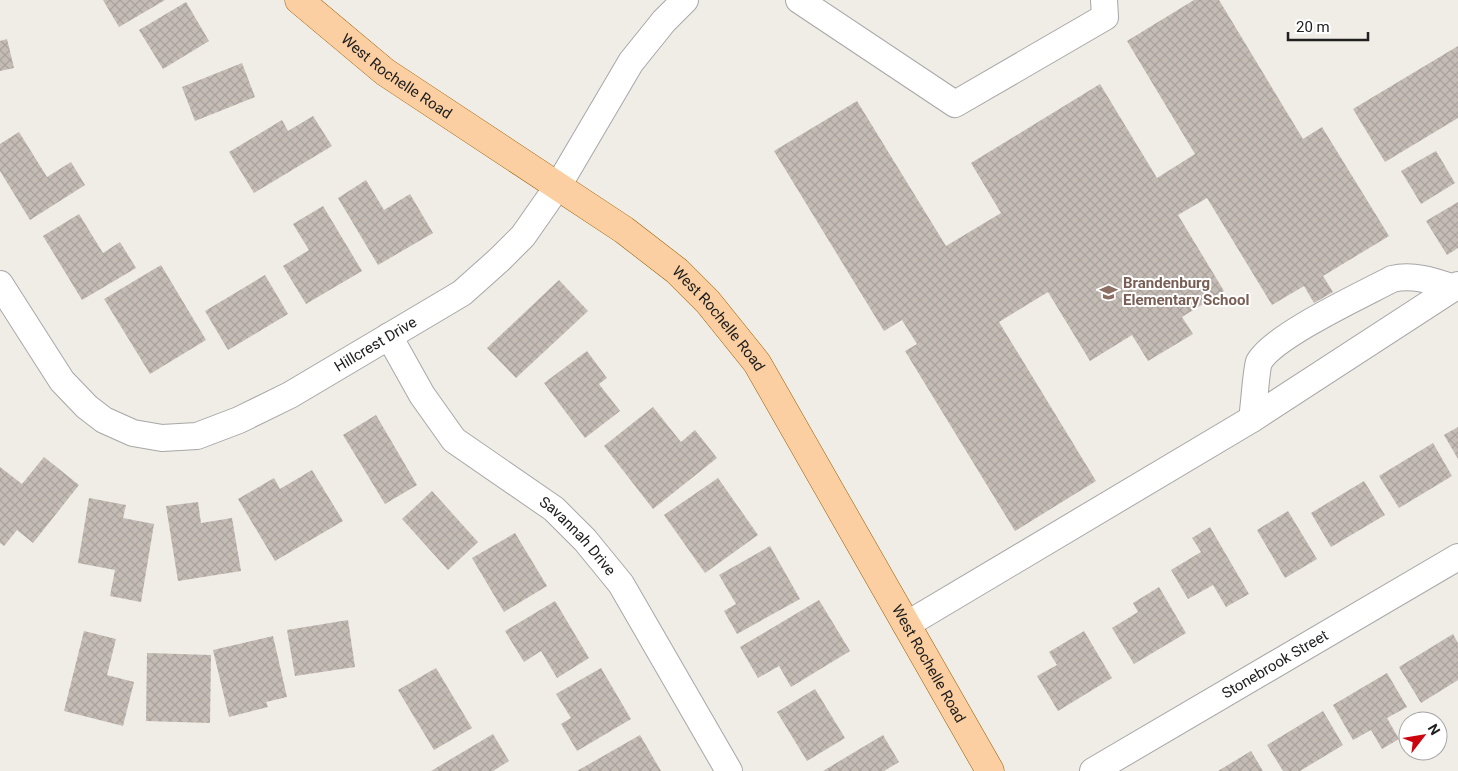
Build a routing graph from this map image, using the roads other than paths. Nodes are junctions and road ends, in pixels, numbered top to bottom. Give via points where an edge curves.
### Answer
1 (299, 0) edge
2 (685, 0) edge
3 (1104, 0) edge
4 (817, 4) edge
5 (558, 186) junction
6 (0, 284) edge
7 (1456, 287) edge
8 (389, 336) junction
9 (1252, 419) junction
10 (1458, 557) edge
11 (906, 625) junction
12 (729, 771) edge
13 (990, 771) edge
14 (1093, 771) edge

1 - 5 main road, West Rochelle Road via 385,72
2 - 5 street, Hillcrest Drive via 631,62
3 - 4 street via 1105,17 955,104
5 - 8 street, Hillcrest Drive via 523,236 462,293
5 - 11 main road, West Rochelle Road via 624,230 677,271 729,327 757,363
6 - 8 street, Hillcrest Drive via 62,381 87,407 104,420 133,433 162,438 197,436 240,420 290,395
7 - 9 street
7 - 9 street via 1404,276 1392,279 1290,334 1259,363
8 - 12 street, Savannah Drive via 422,395 454,440 554,509 621,584
9 - 11 street
10 - 14 street, Stonebrook Street
11 - 13 main road, West Rochelle Road

